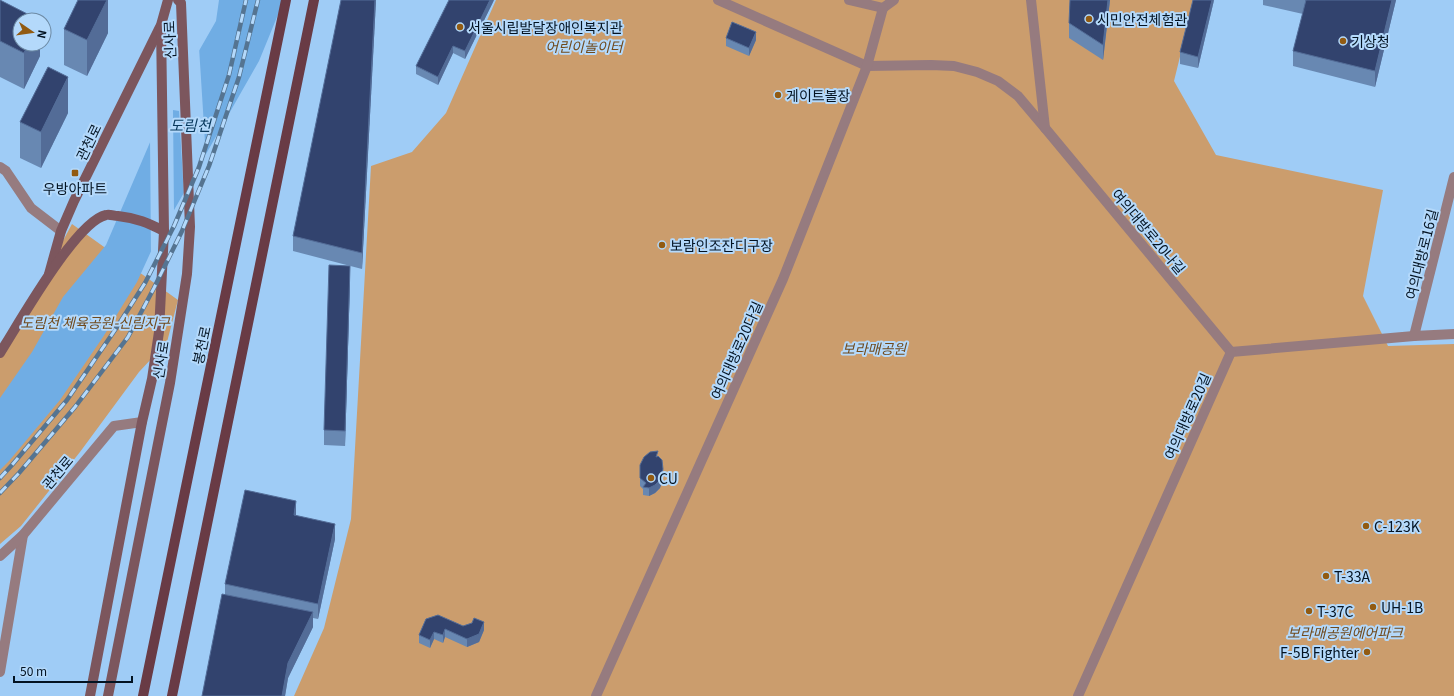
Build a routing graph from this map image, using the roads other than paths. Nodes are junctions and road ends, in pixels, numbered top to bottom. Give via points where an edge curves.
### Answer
1 (168, 0) edge
2 (286, 0) edge
3 (314, 0) edge
4 (718, 0) edge
5 (849, 0) edge
6 (894, 0) edge
7 (1031, 0) edge
8 (180, 2) edge
9 (884, 8) junction
10 (161, 25) junction
11 (867, 66) junction
12 (1044, 128) junction
13 (0, 167) edge
14 (1454, 177) edge
15 (61, 231) junction
16 (164, 231) junction
17 (49, 274) junction
18 (1454, 334) edge
19 (1414, 336) junction
20 (1231, 352) junction
21 (0, 353) edge
22 (142, 422) junction
23 (23, 534) junction
24 (0, 556) edge
25 (0, 672) edge
26 (90, 696) edge
27 (108, 696) edge
28 (143, 696) edge
29 (172, 696) edge
30 (596, 696) edge
31 (1078, 696) edge

1 - 10 main road, 신사로
2 - 28 main road, 봉천로
3 - 29 main road
4 - 11 street, 여의대방로20나길
5 - 9 street
6 - 9 street
7 - 12 street
8 - 27 main road, 신사로 via 190,227 187,274 170,383
9 - 11 street, 여의대방로20다길
10 - 15 main road, 관천로
10 - 16 main road, 신사로
11 - 12 street, 여의대방로20나길 via 954,66 978,72 998,81 1018,96
11 - 30 street, 여의대방로20다길 via 784,279
12 - 20 street, 여의대방로20나길
13 - 15 street via 31,208
14 - 19 street, 여의대방로16길
15 - 17 main road, 관천로
16 - 17 main road, 관천로 via 145,221 130,217 108,214 102,216 92,222
16 - 22 main road, 신사로 via 159,332
17 - 21 main road, 관천로
18 - 19 street
19 - 20 street
20 - 31 street, 여의대방로20길
22 - 23 street, 관천로 via 114,426
22 - 26 main road, 신사로
23 - 24 street, 관천로
23 - 25 street

